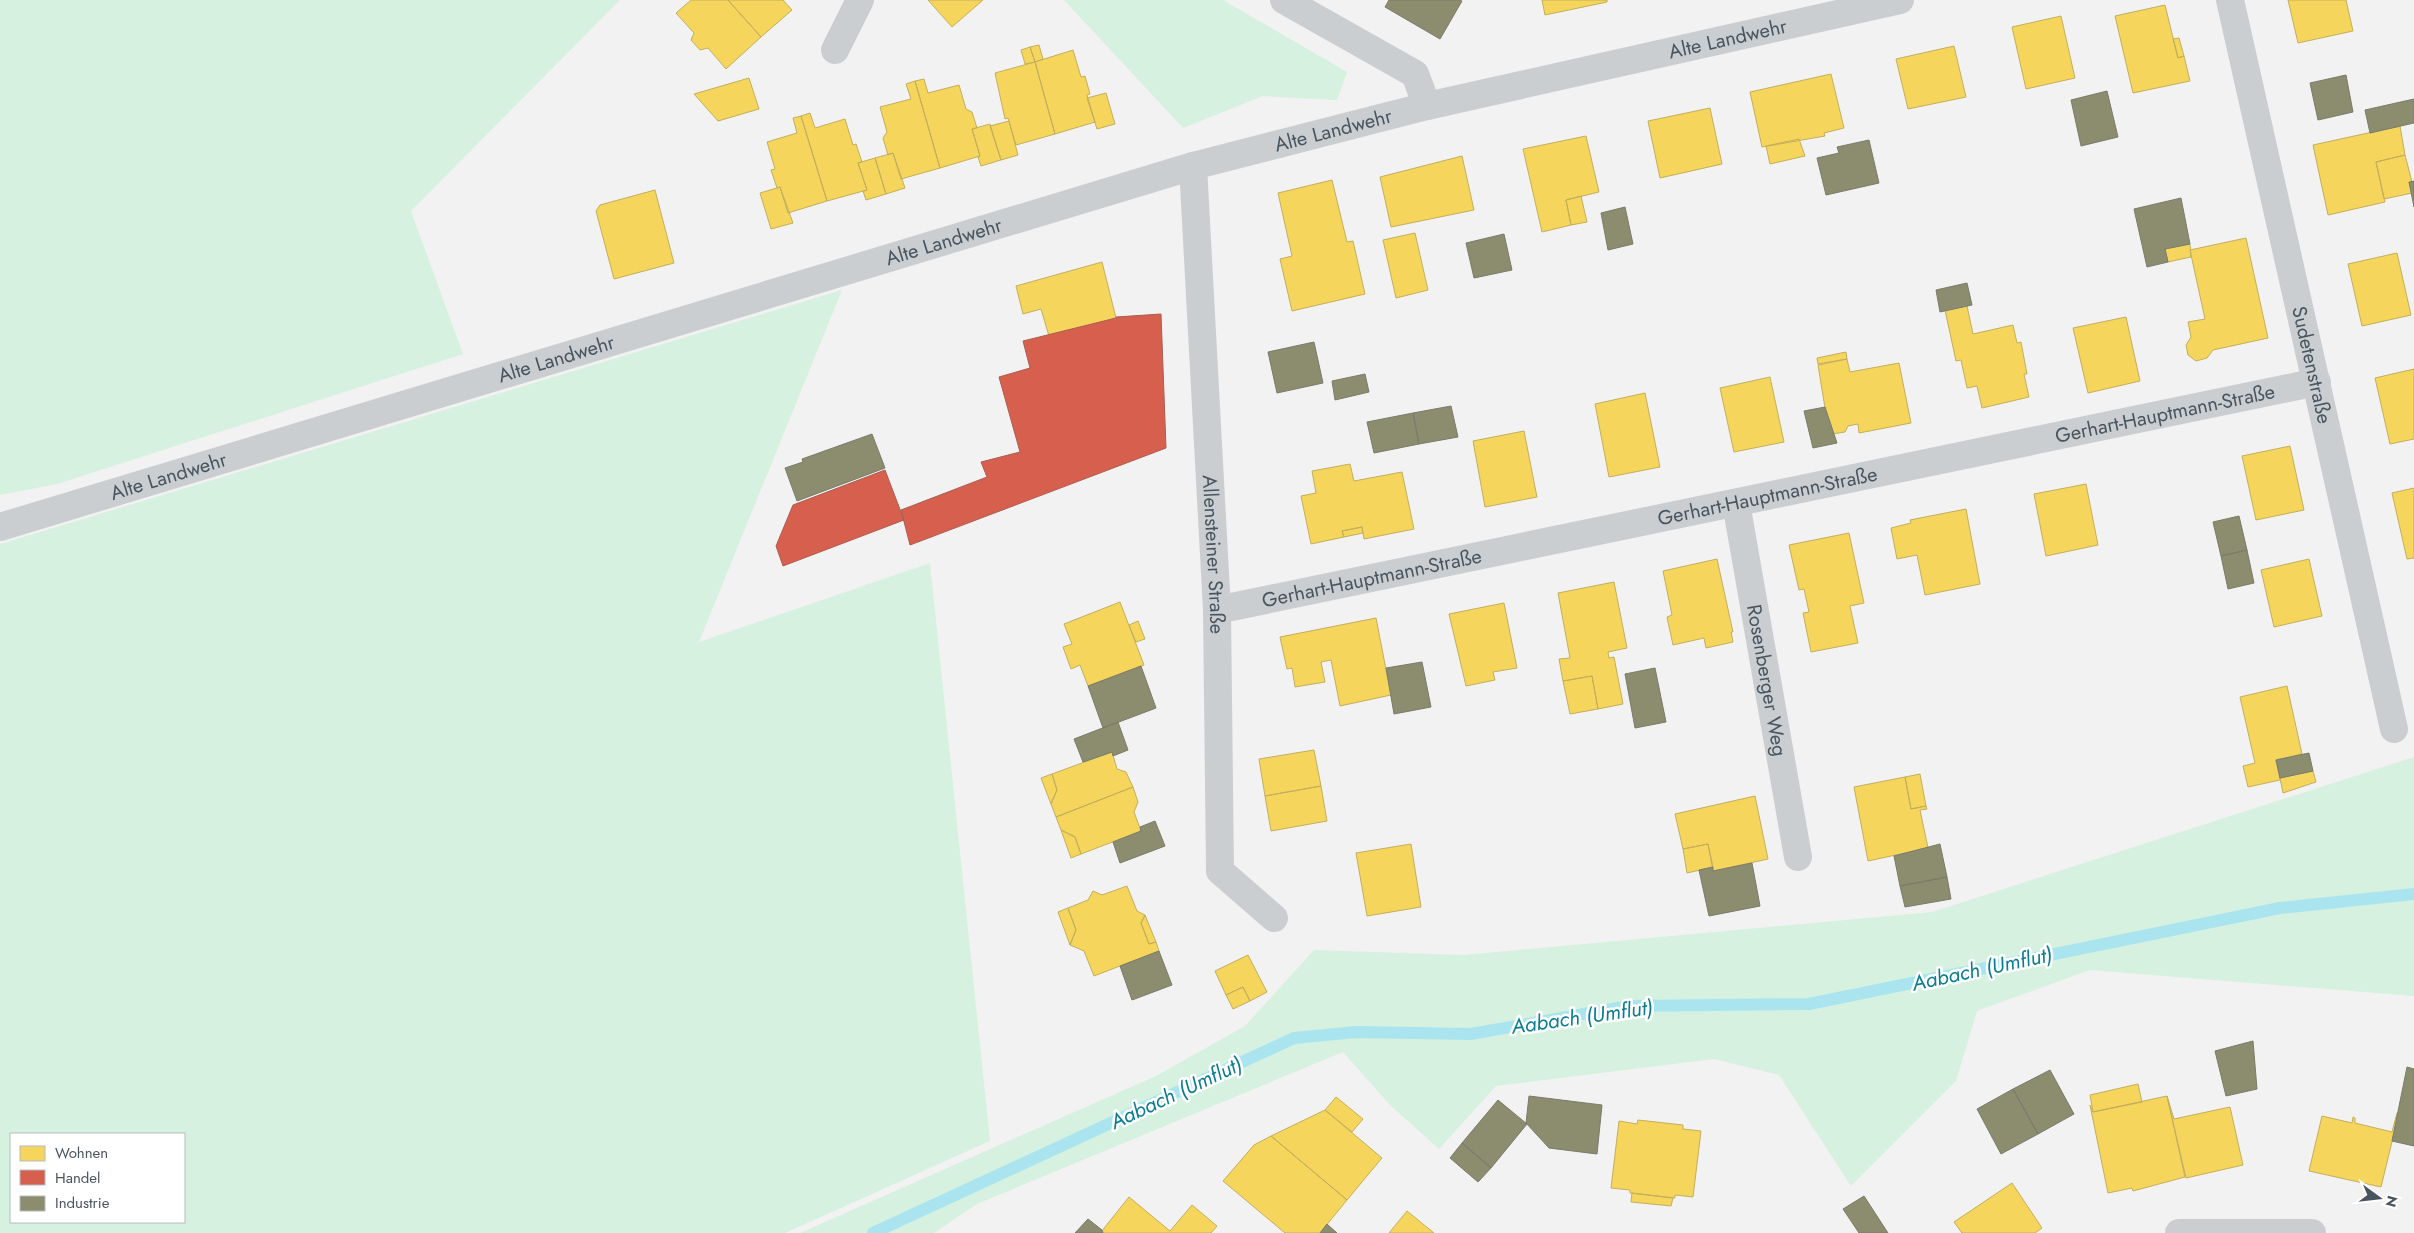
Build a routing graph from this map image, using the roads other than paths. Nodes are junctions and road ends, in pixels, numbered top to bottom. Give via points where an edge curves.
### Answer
1 (860, 0) edge
2 (1284, 0) edge
3 (1900, 0) edge
4 (2230, 0) edge
5 (835, 50) dead end
6 (1427, 106) junction
7 (1193, 166) junction
8 (2317, 382) junction
9 (1736, 503) junction
10 (0, 527) edge
11 (1217, 610) junction
12 (2394, 728) dead end
13 (1798, 857) dead end
14 (1274, 918) dead end
15 (2179, 1233) edge
16 (2312, 1233) edge

1 - 5 street
2 - 6 street via 1415,74
3 - 6 street, Alte Landwehr
4 - 8 street, Sudetenstraße
6 - 7 street, Alte Landwehr
7 - 10 street, Alte Landwehr
7 - 11 street, Allensteiner Straße
8 - 9 street, Gerhart-Hauptmann-Straße
8 - 12 street, Sudetenstraße
9 - 11 street, Gerhart-Hauptmann-Straße
9 - 13 street, Rosenberger Weg
11 - 14 street, Allensteiner Straße via 1220,870
15 - 16 street

